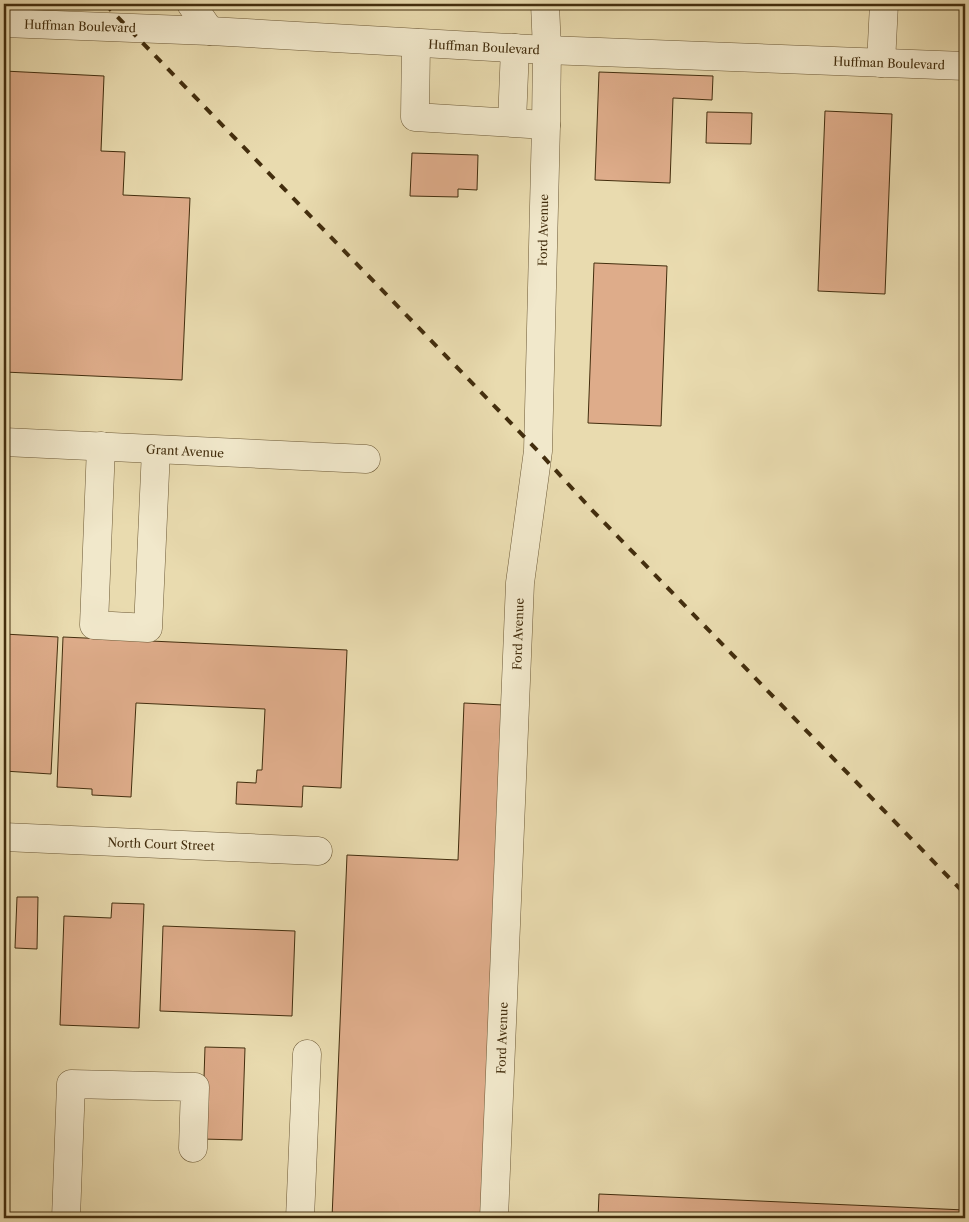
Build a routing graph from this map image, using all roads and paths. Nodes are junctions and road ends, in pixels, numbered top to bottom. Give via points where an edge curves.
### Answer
1 (191, 4) edge
2 (210, 4) edge
3 (545, 4) edge
4 (884, 4) edge
5 (4, 23) edge
6 (210, 31) junction
7 (416, 43) junction
8 (515, 48) junction
9 (547, 50) junction
10 (881, 63) junction
11 (965, 66) edge
12 (512, 122) junction
13 (546, 125) junction
14 (4, 442) edge
15 (101, 446) junction
16 (156, 450) junction
17 (366, 459) dead end
18 (4, 837) edge
19 (318, 851) dead end
20 (307, 1054) dead end
21 (193, 1148) dead end
22 (66, 1218) edge
23 (300, 1218) edge
24 (494, 1218) edge

1 - 6 street
2 - 6 street
3 - 9 street, Ford Avenue
4 - 10 street
5 - 6 street, Huffman Boulevard
6 - 7 street, Huffman Boulevard
7 - 8 street, Huffman Boulevard
7 - 12 street via 415,117
8 - 9 street, Huffman Boulevard
8 - 12 street
9 - 10 street, Huffman Boulevard
9 - 13 street, Ford Avenue
10 - 11 street, Huffman Boulevard
12 - 13 street
13 - 24 street, Ford Avenue via 538,452 520,583
14 - 15 street, Grant Avenue
15 - 16 street, Grant Avenue
15 - 16 street via 94,625 148,628
16 - 17 street, Grant Avenue
18 - 19 street, North Court Street
20 - 23 street
21 - 22 street via 195,1087 71,1084

